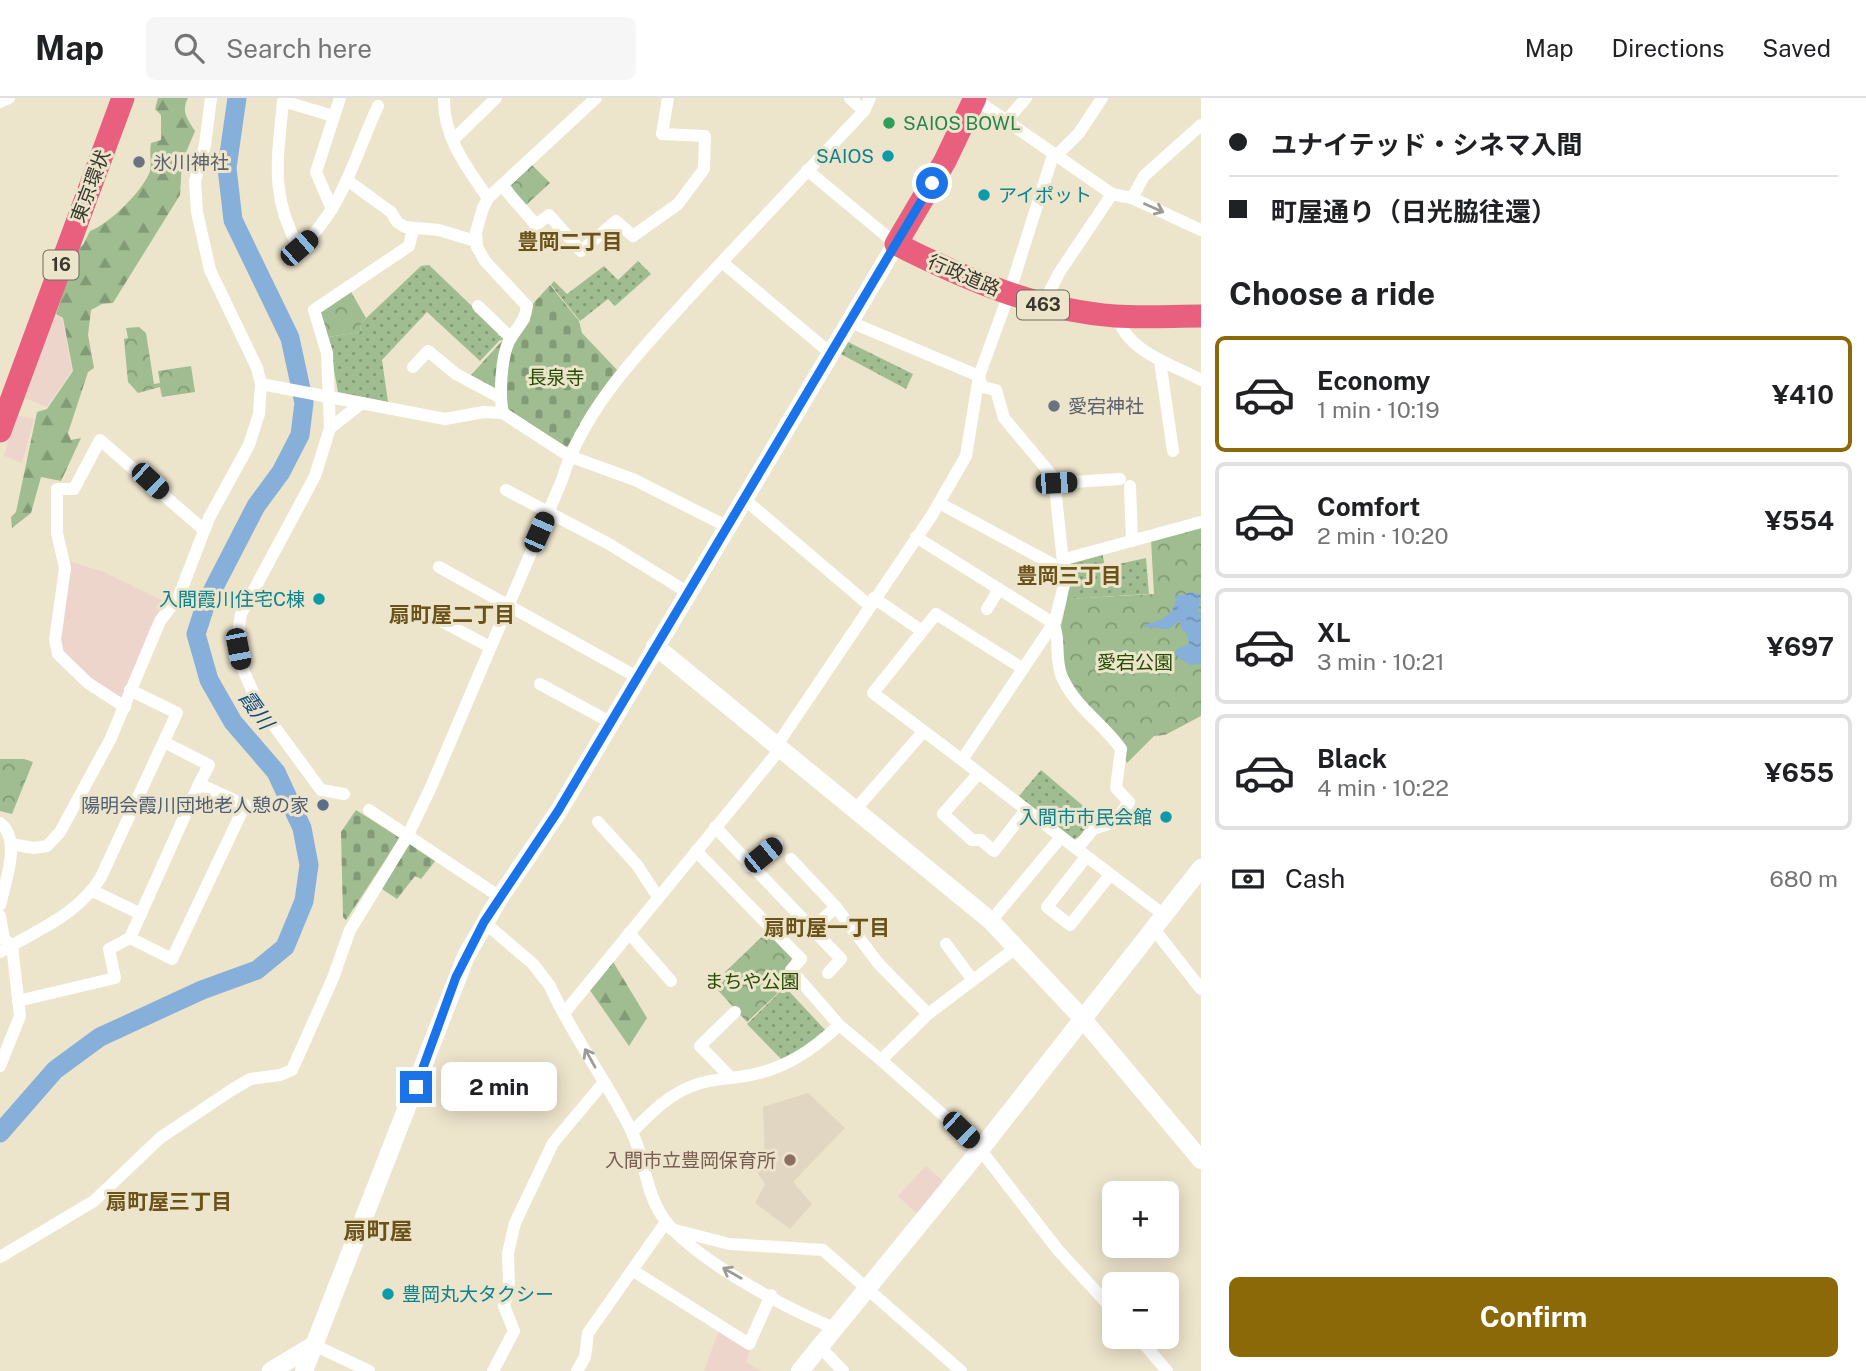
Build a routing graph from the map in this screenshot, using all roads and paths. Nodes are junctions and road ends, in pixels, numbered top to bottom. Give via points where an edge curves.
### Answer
1 (9, 98) edge
2 (112, 98) edge
3 (124, 98) edge
4 (211, 98) edge
5 (340, 98) edge
6 (444, 98) edge
7 (496, 98) edge
8 (596, 98) edge
9 (668, 98) edge
10 (850, 98) edge
11 (870, 98) edge
12 (1026, 98) edge
13 (1102, 98) edge
14 (975, 99) edge
15 (0, 102) edge
16 (378, 106) dead end
17 (864, 111) junction
18 (333, 116) junction
19 (1007, 120) junction
20 (1201, 125) edge
21 (453, 140) junction
22 (1055, 155) junction
23 (807, 170) junction
24 (347, 180) junction
25 (503, 187) junction
26 (1112, 194) junction
27 (488, 198) junction
28 (1132, 198) junction
29 (331, 209) junction
30 (413, 230) junction
31 (1201, 230) edge
32 (475, 240) junction
33 (896, 244) junction
34 (722, 262) junction
35 (1009, 294) junction
36 (1043, 305) junction
37 (478, 306) dead end
38 (1117, 316) junction
39 (1201, 316) edge
40 (848, 321) junction
41 (511, 338) junction
42 (829, 352) junction
43 (1160, 361) junction
44 (414, 367) dead end
45 (979, 376) junction
46 (1201, 380) edge
47 (265, 384) junction
48 (328, 395) junction
49 (499, 397) junction
50 (0, 399) edge
51 (362, 403) junction
52 (503, 414) junction
53 (330, 428) junction
54 (0, 431) edge
55 (1173, 451) dead end
56 (569, 456) junction
57 (1056, 483) junction
58 (506, 490) dead end
59 (743, 498) junction
60 (939, 503) junction
61 (549, 512) junction
62 (1201, 522) edge
63 (726, 526) junction
64 (204, 530) junction
65 (916, 537) junction
66 (1132, 541) junction
67 (1065, 563) junction
68 (439, 568) dead end
69 (999, 589) junction
70 (687, 592) junction
71 (872, 602) junction
72 (509, 605) junction
73 (987, 609) dead end
74 (428, 614) dead end
75 (1053, 623) junction
76 (922, 631) junction
77 (655, 646) junction
78 (490, 647) junction
79 (1022, 668) junction
80 (637, 677) junction
81 (540, 684) dead end
82 (130, 690) junction
83 (125, 707) junction
84 (610, 722) junction
85 (923, 732) junction
86 (164, 742) junction
87 (779, 747) junction
88 (962, 760) junction
89 (979, 773) junction
90 (199, 784) junction
91 (344, 794) dead end
92 (369, 810) dead end
93 (855, 810) junction
94 (1026, 810) junction
95 (598, 822) dead end
96 (0, 823) edge
97 (715, 827) junction
98 (408, 835) junction
99 (1061, 837) junction
100 (777, 843) dead end
101 (11, 844) junction
102 (696, 851) junction
103 (1082, 853) junction
104 (791, 859) dead end
105 (749, 866) junction
106 (1201, 868) edge
107 (1110, 875) junction
108 (93, 891) junction
109 (500, 897) junction
110 (658, 897) junction
111 (0, 905) edge
112 (836, 907) junction
113 (141, 914) junction
114 (0, 916) edge
115 (991, 921) junction
116 (484, 922) junction
117 (1158, 922) junction
118 (813, 928) junction
119 (629, 933) junction
120 (130, 938) junction
121 (946, 944) dead end
122 (12, 945) junction
123 (1017, 947) junction
124 (0, 952) edge
125 (828, 973) dead end
126 (972, 979) junction
127 (671, 981) dead end
128 (1201, 989) edge
129 (18, 1001) junction
130 (565, 1012) junction
131 (735, 1012) dead end
132 (928, 1014) junction
133 (1082, 1018) junction
134 (839, 1025) junction
135 (881, 1060) junction
136 (0, 1066) edge
137 (731, 1078) junction
138 (604, 1082) junction
139 (632, 1132) junction
140 (980, 1150) junction
141 (1199, 1154) edge
142 (668, 1226) junction
143 (0, 1257) edge
144 (632, 1270) junction
145 (867, 1289) junction
146 (772, 1295) junction
147 (1102, 1298) edge
148 (835, 1328) junction
149 (314, 1345) junction
150 (820, 1347) junction
151 (1148, 1349) edge
152 (271, 1371) edge
153 (304, 1371) edge
154 (369, 1371) edge
155 (494, 1371) edge
156 (577, 1371) edge
157 (800, 1371) edge
158 (843, 1371) edge
159 (961, 1371) edge
160 (1167, 1371) edge

1 - 15 street
2 - 50 highway, 東京環状 / 16
3 - 54 highway, 東京環状 / 16
4 - 47 street via 195,181 197,212 210,270
5 - 18 street
6 - 21 street via 445,124
7 - 21 street
8 - 25 street
9 - 25 street via 662,134 705,136 704,169 678,204 633,236 616,220 582,251 549,215 536,225
10 - 17 street
11 - 17 street
12 - 19 street
13 - 22 street via 1079,133
14 - 19 street
14 - 33 highway
16 - 24 street
17 - 23 street
18 - 29 street via 316,172
18 - 29 street via 283,101 276,181 284,222 299,248 317,233
19 - 22 street
20 - 28 street via 1144,176
21 - 27 street
22 - 26 street
22 - 35 street
23 - 33 street
23 - 34 street
24 - 29 street
24 - 30 street
25 - 27 street
26 - 28 street
26 - 36 street
27 - 32 street
28 -> 31 street
30 - 32 street via 439,230
30 - 48 street via 409,246 314,310 327,353
32 - 41 street via 485,261 527,306 524,321
33 - 35 highway, 行政道路 / 463
33 - 40 street
34 - 42 street
34 - 56 street via 632,363
35 - 36 highway, 行政道路 / 463
35 - 45 street
36 - 38 highway, 行政道路 / 463
37 - 41 street
38 - 39 highway, 行政道路 / 463
38 - 43 street via 1125,332
40 - 42 street
40 - 45 street
41 - 49 street
42 - 59 street
43 - 46 street
43 - 55 street
44 - 49 street via 428,351 456,374
45 - 57 street via 982,387 996,390 1004,418
45 - 60 street via 966,456
47 - 48 street
47 - 64 street via 255,430
48 - 51 street
48 - 53 street
49 - 52 street
51 - 52 street via 445,419 484,412
51 - 53 street
52 - 56 street
53 - 91 street via 315,476 241,614 238,641 242,667 258,704 321,790
56 - 61 street
56 - 63 street via 635,480
57 - 66 street via 1125,483
57 - 67 street
58 - 61 street
59 - 63 street
59 - 71 street
60 - 65 street
60 - 67 street via 1056,566
61 - 70 street
61 - 72 street
62 - 66 street
63 - 70 street
64 - 82 street via 179,596 160,621
64 - 83 street via 100,440 74,489 57,489 57,533 65,568 55,640 58,654 88,683
65 - 69 street
65 - 71 street
66 - 67 street
67 - 75 street via 1065,581
68 - 72 street
69 - 73 street
69 - 75 street
70 - 77 street
71 - 76 street
71 - 87 street
72 - 78 street
72 - 80 street
74 - 78 street
75 - 79 street
75 - 103 street via 1063,680 1084,711 1121,749 1116,788 1129,802 1115,822 1093,829
76 - 79 street via 936,614
76 - 85 street via 873,693
77 - 80 street
77 - 87 street
78 - 98 street
79 - 88 street
80 - 84 street
81 - 84 street
82 - 83 street
82 - 86 street via 177,713
83 - 101 street via 55,839 34,848
84 - 109 street
85 - 88 street
85 - 93 street
86 - 90 street via 209,765
86 - 108 street
87 - 93 street
87 - 97 street
88 - 89 street
89 - 94 street
89 - 94 street via 943,814 971,840 981,840 994,851
90 - 113 street
90 - 120 street via 245,805 172,960
92 - 98 street
93 - 115 street
94 - 99 street
95 - 110 street via 637,865
96 - 101 street
97 - 102 street
97 - 105 street
98 - 109 street
98 - 143 street via 350,930 292,1070 250,1079 230,1091 160,1138 94,1201
99 - 103 street
99 - 115 street
100 - 105 street
101 - 111 street
102 - 110 street
102 - 134 street via 801,960 791,970
103 - 107 street
103 - 107 street via 1047,907 1070,925
104 - 112 street
105 - 118 street
106 - 117 street
107 - 117 street
108 - 113 street
108 - 122 street via 74,909
109 - 116 street
110 - 119 street
112 - 118 street
112 - 132 street via 878,962
113 - 120 street
114 - 122 street via 4,939
115 - 123 street
116 - 130 street via 533,964
116 - 149 street via 456,977
117 - 128 street
117 - 133 street
118 - 125 street via 841,959
119 - 127 street
119 - 130 street
120 - 129 street via 109,948 115,978
121 - 126 street
122 - 124 street
122 - 129 street
123 - 126 street
123 - 133 street
126 - 132 street
129 - 136 street via 20,1016
138 -> 130 street
131 - 137 street via 700,1046
132 - 135 street
133 - 140 street
133 - 141 street
134 - 135 street
134 - 137 street via 805,1055 761,1073
135 - 140 street
137 - 139 street via 685,1089
138 - 139 street
138 - 155 street via 553,1143 515,1223 504,1306 514,1331
139 - 142 street via 657,1209
140 - 145 street
140 - 147 street
142 - 144 street
142 - 145 street via 729,1244 819,1248
146 -> 142 street via 698,1252
144 - 146 street via 749,1344
144 - 156 street via 588,1333 585,1357
145 - 148 street
145 - 159 street
146 - 148 street
148 - 150 street
149 - 152 street
149 - 153 street
149 - 154 street
150 - 157 street
150 - 158 street
151 - 160 street

